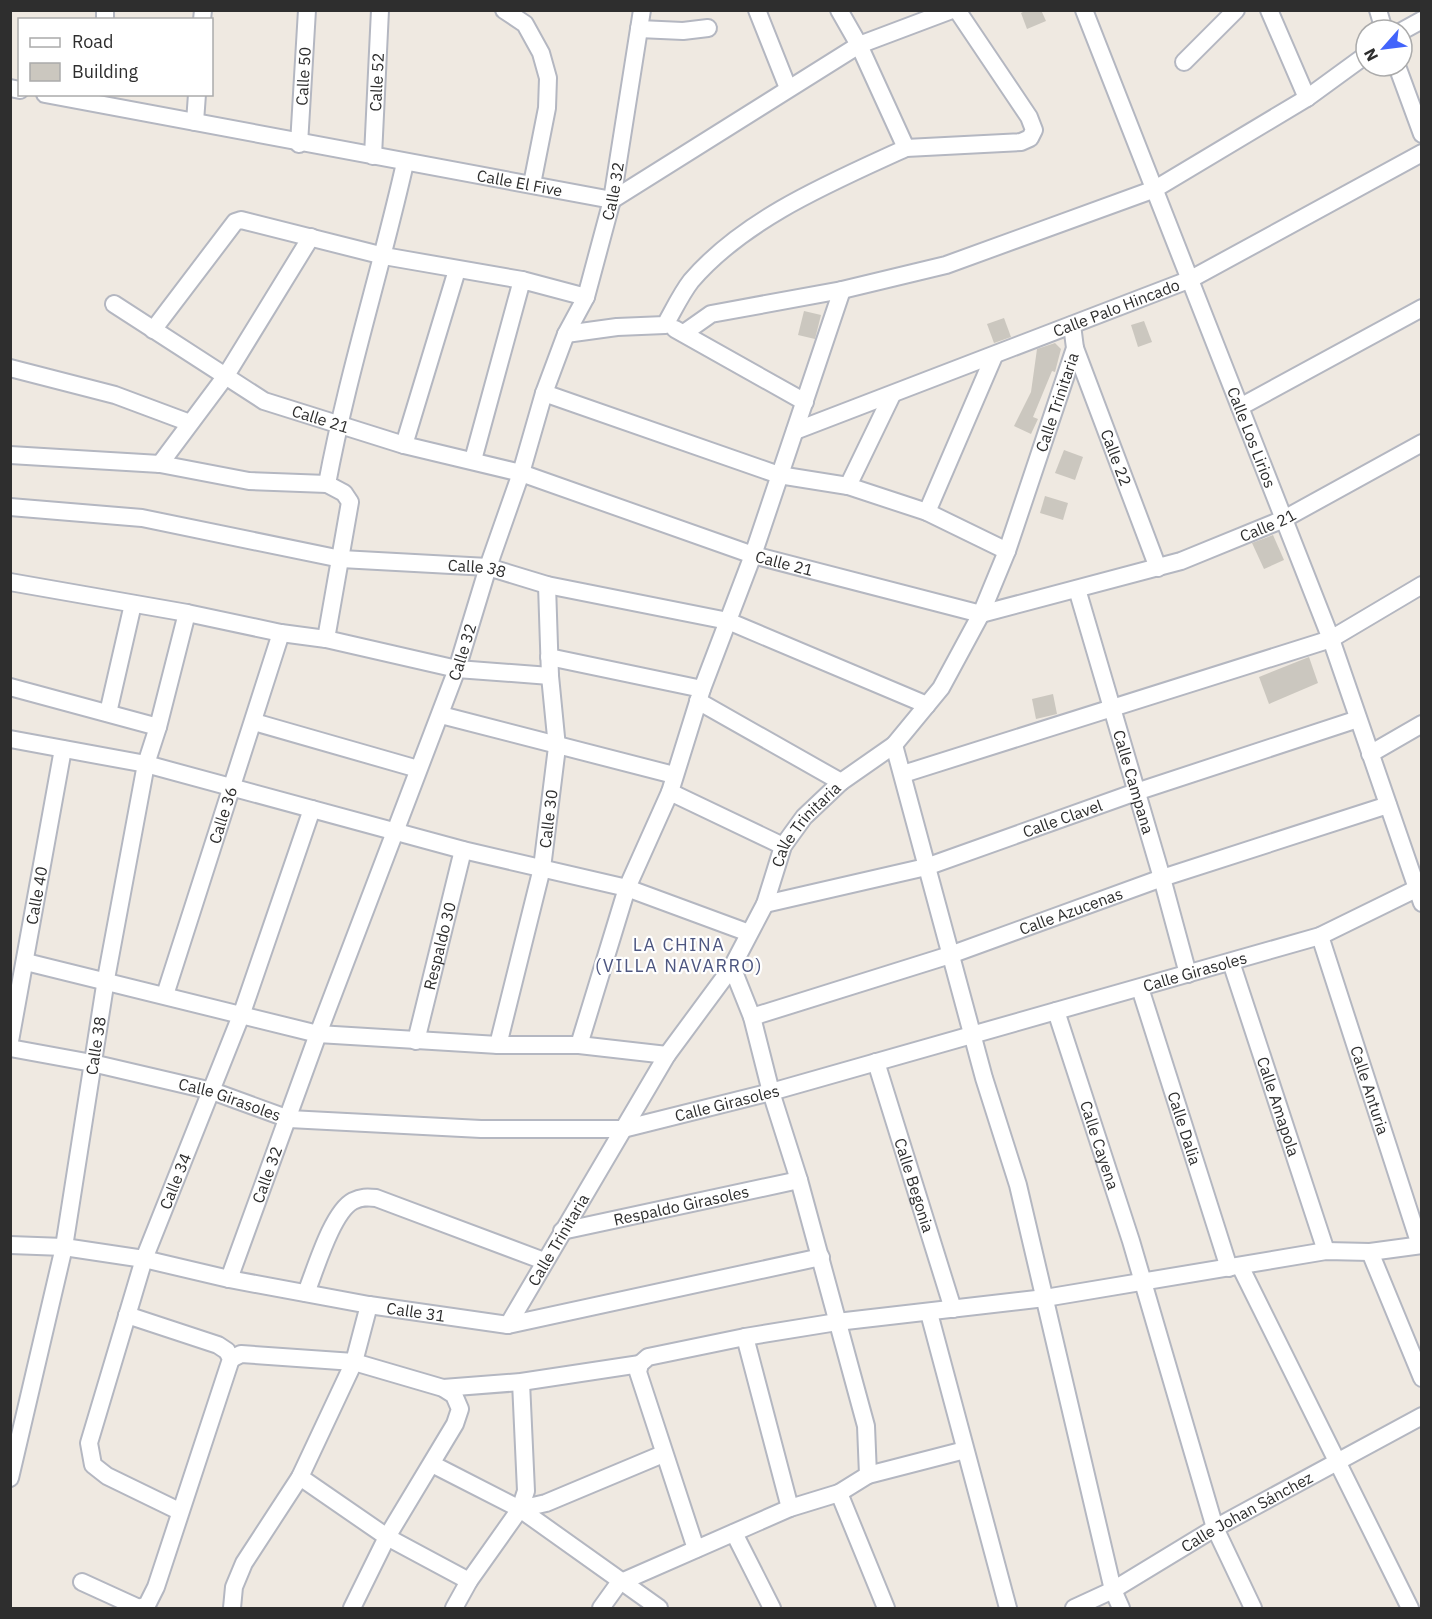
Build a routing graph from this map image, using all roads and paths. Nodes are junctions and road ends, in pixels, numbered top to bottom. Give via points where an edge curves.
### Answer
1 (307, 10) edge
2 (380, 10) edge
3 (504, 10) edge
4 (642, 10) edge
5 (757, 10) edge
6 (839, 10) edge
7 (952, 10) edge
8 (957, 10) edge
9 (1084, 10) edge
10 (1236, 10) edge
11 (1269, 10) edge
12 (708, 28) dead end
13 (639, 29) junction
14 (859, 45) junction
15 (1184, 62) dead end
16 (1354, 64) edge
17 (1401, 78) edge
18 (788, 88) junction
19 (63, 96) edge
20 (197, 96) edge
21 (1307, 98) junction
22 (100, 100) edge
23 (195, 122) junction
24 (1422, 134) edge
25 (299, 144) junction
26 (906, 148) junction
27 (1422, 153) edge
28 (373, 156) junction
29 (405, 163) junction
30 (532, 184) junction
31 (1155, 189) junction
32 (612, 200) junction
33 (311, 237) junction
34 (384, 256) junction
35 (457, 270) junction
36 (1191, 279) junction
37 (522, 280) junction
38 (842, 290) junction
39 (586, 297) junction
40 (114, 304) dead end
41 (1422, 308) edge
42 (665, 325) junction
43 (1072, 325) junction
44 (153, 330) junction
45 (684, 333) junction
46 (566, 334) junction
47 (1075, 348) junction
48 (994, 356) junction
49 (10, 368) edge
50 (225, 377) junction
51 (544, 393) junction
52 (892, 395) junction
53 (805, 402) junction
54 (1240, 407) junction
55 (190, 423) junction
56 (338, 426) junction
57 (795, 431) junction
58 (1422, 443) edge
59 (404, 444) junction
60 (10, 454) edge
61 (473, 460) junction
62 (160, 464) junction
63 (521, 473) junction
64 (779, 475) junction
65 (327, 484) junction
66 (848, 486) junction
67 (10, 507) edge
68 (927, 512) junction
69 (1284, 519) junction
70 (1006, 551) junction
71 (753, 555) junction
72 (341, 558) junction
73 (488, 567) junction
74 (1158, 568) junction
75 (10, 582) edge
76 (547, 585) junction
77 (1422, 585) edge
78 (1077, 589) junction
79 (133, 604) junction
80 (187, 613) junction
81 (981, 614) junction
82 (728, 621) junction
83 (281, 633) junction
84 (326, 639) junction
85 (1330, 639) junction
86 (549, 657) junction
87 (457, 669) junction
88 (550, 676) junction
89 (10, 687) edge
90 (700, 695) junction
91 (927, 705) junction
92 (1111, 708) junction
93 (108, 713) junction
94 (441, 715) junction
95 (1358, 719) junction
96 (254, 722) junction
97 (1422, 724) edge
98 (158, 727) junction
99 (10, 739) edge
100 (894, 746) junction
101 (557, 747) junction
102 (63, 749) junction
103 (1370, 754) junction
104 (146, 764) junction
105 (418, 770) junction
106 (903, 774) junction
107 (841, 783) junction
108 (672, 784) junction
109 (234, 787) junction
110 (1136, 792) junction
111 (1388, 805) junction
112 (312, 809) junction
113 (395, 831) junction
114 (783, 846) junction
115 (463, 850) junction
116 (926, 867) junction
117 (542, 868) junction
118 (1162, 878) junction
119 (627, 888) junction
120 (1420, 892) edge
121 (765, 904) junction
122 (749, 933) junction
123 (1320, 936) junction
124 (950, 955) junction
125 (26, 962) junction
126 (1231, 962) junction
127 (732, 967) junction
128 (1188, 974) junction
129 (106, 980) junction
130 (1140, 988) junction
131 (165, 995) junction
132 (1056, 1011) junction
133 (242, 1013) junction
134 (752, 1017) junction
135 (318, 1034) junction
136 (972, 1035) junction
137 (10, 1041) edge
138 (416, 1041) junction
139 (498, 1045) junction
140 (579, 1045) junction
141 (10, 1048) edge
142 (667, 1055) junction
143 (876, 1062) junction
144 (92, 1063) junction
145 (212, 1091) junction
146 (771, 1092) junction
147 (289, 1119) junction
148 (623, 1130) junction
149 (799, 1180) junction
150 (562, 1231) junction
151 (10, 1245) edge
152 (1421, 1245) edge
153 (64, 1247) junction
154 (1326, 1251) junction
155 (1370, 1252) junction
156 (821, 1257) junction
157 (144, 1259) junction
158 (544, 1261) junction
159 (1235, 1267) junction
160 (229, 1279) junction
161 (1141, 1281) junction
162 (306, 1293) junction
163 (1045, 1298) junction
164 (369, 1305) junction
165 (953, 1309) junction
166 (929, 1313) junction
167 (127, 1315) junction
168 (837, 1322) junction
169 (508, 1325) junction
170 (745, 1337) junction
171 (231, 1359) junction
172 (354, 1362) junction
173 (640, 1364) junction
174 (1422, 1378) edge
175 (521, 1382) junction
176 (443, 1388) junction
177 (1422, 1416) edge
178 (964, 1450) junction
179 (663, 1454) junction
180 (432, 1464) junction
181 (1336, 1464) junction
182 (12, 1470) edge
183 (868, 1475) junction
184 (300, 1476) junction
185 (839, 1493) junction
186 (520, 1509) junction
187 (790, 1509) junction
188 (179, 1511) junction
189 (1215, 1528) junction
190 (734, 1533) junction
191 (387, 1537) junction
192 (696, 1549) junction
193 (469, 1581) junction
194 (82, 1582) dead end
195 (619, 1583) junction
196 (1113, 1590) junction
197 (232, 1608) edge
198 (352, 1608) edge
199 (454, 1608) edge
200 (601, 1608) edge
201 (659, 1608) edge
202 (772, 1608) edge
203 (886, 1608) edge
204 (1008, 1608) edge
205 (1074, 1608) edge
206 (1121, 1608) edge
207 (1253, 1608) edge
208 (1410, 1608) edge

1 - 25 street, Calle 50
2 - 28 street, Calle 52
3 - 30 street via 525,24 542,52 548,78 547,108
4 - 13 street, Calle 32
5 - 18 street
6 - 14 street
7 - 14 street
8 - 26 street via 1034,130 1030,138 1021,142
9 - 31 street, Calle Los Lirios
10 - 15 street
11 - 21 street
12 - 13 street
13 - 32 street, Calle 32
14 - 18 street
14 - 26 street
16 - 21 street
17 - 24 street
18 - 32 street
19 - 22 street, Calle El Five
20 - 23 street
21 - 31 street
22 - 23 street, Calle El Five
23 - 25 street, Calle El Five
25 - 28 street, Calle El Five
26 - 42 street via 813,191 727,246 690,282
27 - 36 street, Calle Palo Hincado
28 - 29 street, Calle El Five
29 - 30 street, Calle El Five
29 - 34 street
30 - 32 street, Calle El Five
31 - 36 street, Calle Los Lirios
31 - 38 street via 946,265
32 - 39 street, Calle 32
33 - 34 street
33 - 44 street via 247,219 235,222
33 - 50 street
34 - 35 street
34 - 56 street
35 - 37 street
35 - 59 street
36 - 43 street, Calle Palo Hincado
36 - 54 street, Calle Los Lirios
37 - 39 street
37 - 61 street
38 - 45 street via 711,314
38 - 53 street
39 - 46 street, Calle 32
40 - 44 street, Calle 21
41 - 54 street
42 - 45 street
42 - 46 street
43 - 47 street, Calle Trinitaria
43 - 48 street, Calle Palo Hincado
44 - 50 street, Calle 21
45 - 53 street
46 - 51 street, Calle 32
47 - 70 street, Calle Trinitaria
47 - 74 street, Calle 22
48 - 52 street, Calle Palo Hincado
48 - 68 street
49 - 55 street via 115,395
50 - 55 street
50 - 56 street, Calle 21 via 264,401
51 - 63 street, Calle 32
51 - 64 street
52 - 57 street, Calle Palo Hincado
52 - 66 street
53 - 57 street
54 - 69 street, Calle Los Lirios
55 - 62 street
56 - 59 street, Calle 21
56 - 65 street
57 - 64 street
58 - 69 street, Calle 21
59 - 61 street, Calle 21
60 - 62 street
61 - 63 street, Calle 21
62 - 65 street via 249,481
63 - 71 street, Calle 21
63 - 73 street, Calle 32
64 - 66 street
64 - 71 street
65 - 72 street via 344,493 350,502
66 - 68 street
67 - 72 street, Calle 38 via 142,518
68 - 70 street
69 - 74 street, Calle 21
69 - 85 street, Calle Los Lirios
70 - 81 street, Calle Trinitaria
71 - 81 street, Calle 21
71 - 82 street
72 - 73 street, Calle 38
72 - 84 street
73 - 76 street, Calle 38
73 - 87 street, Calle 32
74 - 78 street, Calle 21
75 - 79 street
76 - 82 street, Calle 38
76 - 86 street, Calle 30
77 - 85 street
78 - 81 street, Calle 21
78 - 92 street, Calle Campana
79 - 80 street
79 - 93 street
80 - 83 street
80 - 98 street, Calle 38
81 - 91 street, Calle Trinitaria
82 - 90 street
82 - 91 street, Calle 38
83 - 84 street
83 - 96 street, Calle 36
84 - 87 street
85 - 92 street
85 - 95 street, Calle Los Lirios
86 - 88 street, Calle 30
86 - 90 street
87 - 88 street
87 - 94 street, Calle 32
88 - 101 street, Calle 30
89 - 93 street
90 - 107 street
90 - 108 street
91 - 100 street, Calle Trinitaria
92 - 106 street
92 - 110 street, Calle Campana
93 - 98 street
94 - 101 street
94 - 105 street, Calle 32
95 - 103 street, Calle Los Lirios
95 - 110 street, Calle Clavel
96 - 105 street
96 - 109 street, Calle 36
97 - 103 street
98 - 104 street, Calle 38
99 - 102 street
100 - 106 street
100 - 107 street, Calle Trinitaria
101 - 108 street
101 - 117 street, Calle 30
102 - 104 street
102 - 125 street, Calle 40
103 - 111 street, Calle Los Lirios
104 - 109 street
104 - 129 street, Calle 38
105 - 113 street, Calle 32
106 - 116 street
107 - 114 street, Calle Trinitaria via 804,817
108 - 114 street
108 - 119 street
109 - 112 street
109 - 131 street, Calle 36
110 - 116 street, Calle Clavel
110 - 118 street, Calle Campana
111 - 118 street, Calle Azucenas
111 - 120 street, Calle Los Lirios
112 - 113 street
112 - 133 street, Calle 34
113 - 115 street
113 - 135 street, Calle 32
114 - 121 street, Calle Trinitaria
115 - 117 street
115 - 138 street, Respaldo 30
116 - 121 street, Calle Clavel
116 - 124 street
117 - 119 street
117 - 139 street, Calle 30
118 - 124 street, Calle Azucenas
118 - 128 street, Calle Campana
119 - 122 street
119 - 140 street
120 - 123 street, Calle Girasoles
121 - 122 street, Calle Trinitaria
122 - 127 street, Calle Trinitaria
123 - 126 street, Calle Girasoles
123 - 152 street, Calle Anturia
124 - 134 street, Calle Azucenas
124 - 136 street
125 - 129 street
125 - 137 street, Calle 40
126 - 128 street, Calle Girasoles
126 - 154 street, Calle Amapola
127 - 134 street
127 - 142 street, Calle Trinitaria
128 - 130 street, Calle Girasoles
129 - 131 street
129 - 144 street, Calle 38
130 - 132 street, Calle Girasoles
130 - 159 street, Calle Dalia
131 - 133 street
132 - 136 street, Calle Girasoles
132 - 161 street, Calle Cayena
133 - 135 street
133 - 145 street, Calle 34
134 - 146 street
135 - 138 street
135 - 147 street, Calle 32
136 - 143 street, Calle Girasoles
136 - 163 street via 1018,1185
138 - 139 street
139 - 140 street
140 - 142 street
141 - 144 street, Calle Girasoles
142 - 148 street, Calle Trinitaria
143 - 146 street, Calle Girasoles
143 - 165 street, Calle Begonia
144 - 145 street, Calle Girasoles
144 - 153 street, Calle 38
145 - 147 street, Calle Girasoles
145 - 157 street, Calle 34
146 - 148 street, Calle Girasoles
146 - 149 street
147 - 148 street, Calle Girasoles via 482,1129
147 - 160 street, Calle 32
148 - 150 street, Calle Trinitaria
149 - 150 street, Respaldo Girasoles
149 - 156 street
150 - 158 street, Calle Trinitaria
151 - 153 street, Calle 31
152 - 155 street
153 - 157 street, Calle 31
153 - 182 street, Calle 38
154 - 155 street
154 - 159 street
155 - 174 street
156 - 168 street
156 - 169 street, Calle 31
157 - 160 street, Calle 31
157 - 167 street, Calle 34
158 - 162 street via 364,1197 351,1202 335,1223
158 - 169 street, Calle Trinitaria
159 - 161 street
159 - 181 street, Calle Dalia
160 - 162 street, Calle 31
161 - 163 street
161 - 189 street, Calle Cayena
162 - 164 street, Calle 31
163 - 165 street
163 - 196 street
164 - 169 street, Calle 31
164 - 172 street
165 - 166 street
166 - 168 street
166 - 178 street
167 - 171 street via 218,1345
167 - 188 street, Calle 34 via 99,1404 89,1456 93,1465 107,1476
168 - 170 street
168 - 183 street via 866,1426
170 - 173 street via 648,1357
170 - 187 street
171 - 172 street via 241,1354
171 - 188 street
172 - 176 street
172 - 184 street
173 - 175 street
173 - 179 street via 638,1372
175 - 176 street
175 - 186 street via 526,1491
176 - 180 street via 454,1395 460,1409
177 - 181 street, Calle Johan Sánchez
178 - 183 street
178 - 204 street
179 - 186 street via 546,1503
179 - 192 street
180 - 186 street
180 - 191 street
181 - 189 street, Calle Johan Sánchez
181 - 208 street, Calle Dalia
183 - 185 street
184 - 191 street
184 - 197 street via 244,1563 234,1587
185 - 187 street
185 - 203 street
186 - 193 street
186 - 195 street
187 - 190 street
188 - 194 street via 147,1605 139,1608
189 - 196 street, Calle Johan Sánchez
189 - 207 street, Calle Cayena
190 - 192 street
190 - 202 street
191 - 193 street
191 - 198 street
192 - 195 street
193 - 199 street
195 - 200 street
195 - 201 street
196 - 205 street, Calle Johan Sánchez
196 - 206 street

